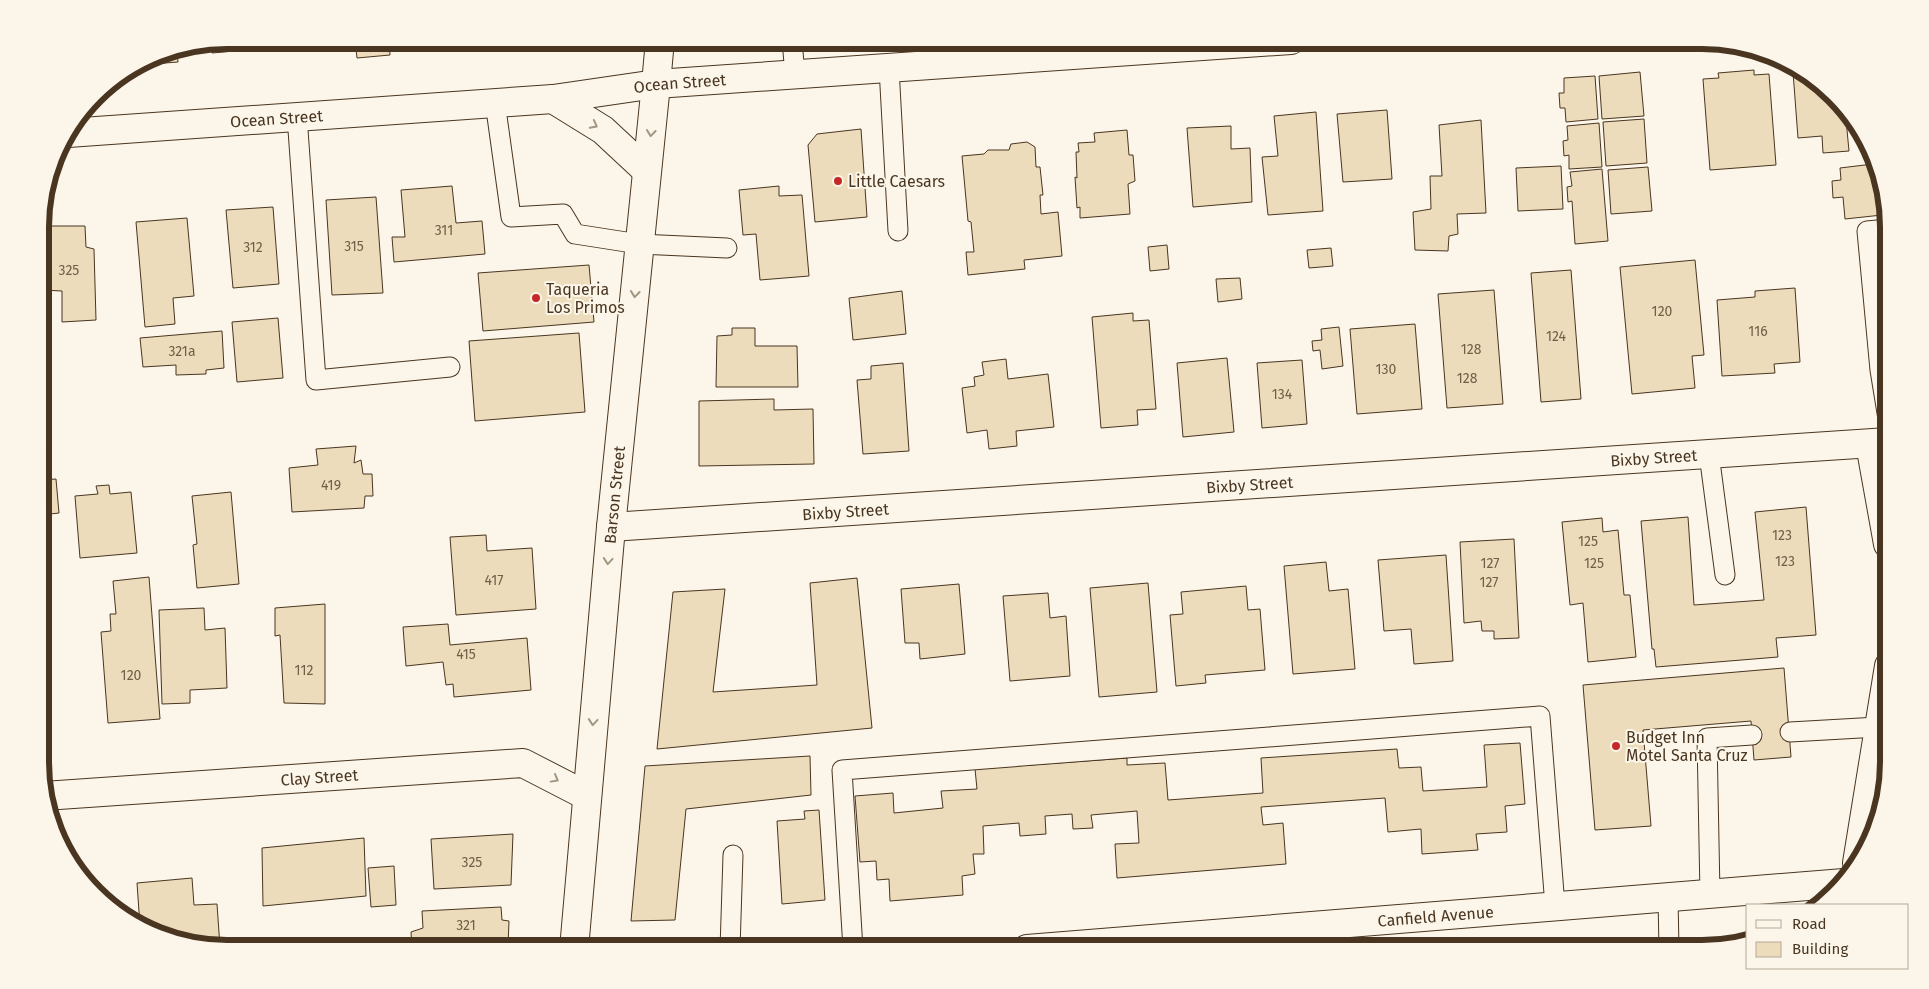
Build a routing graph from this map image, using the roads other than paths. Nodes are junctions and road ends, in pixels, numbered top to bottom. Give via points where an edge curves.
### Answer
1 (659, 49) edge
2 (793, 49) edge
3 (1162, 49) edge
4 (889, 68) junction
5 (794, 74) junction
6 (656, 84) junction
7 (553, 99) junction
8 (495, 102) junction
9 (297, 116) junction
10 (76, 132) edge
11 (646, 170) junction
12 (1880, 230) edge
13 (898, 231) dead end
14 (639, 244) junction
15 (727, 248) dead end
16 (1880, 337) edge
17 (450, 366) dead end
18 (1879, 443) edge
19 (1709, 454) junction
20 (611, 527) junction
21 (1725, 575) dead end
22 (1880, 716) edge
23 (1878, 727) junction
24 (1790, 732) dead end
25 (1752, 735) dead end
26 (52, 795) edge
27 (587, 796) junction
28 (1860, 845) edge
29 (733, 855) dead end
30 (1832, 884) edge
31 (1710, 894) junction
32 (1668, 898) junction
33 (1555, 906) junction
34 (575, 940) edge
35 (730, 940) edge
36 (852, 940) edge
37 (1138, 940) edge
38 (1669, 940) edge

1 - 6 street, Barson Street
2 - 5 lane
3 - 4 street, Ocean Street
4 - 5 street, Ocean Street
4 - 13 lane
5 - 6 street, Ocean Street
6 - 7 street, Ocean Street
6 -> 11 street, Barson Street
7 - 8 street, Ocean Street
7 -> 11 street via 603,130
8 - 9 street, Ocean Street
8 - 14 lane via 511,217 563,214 575,234
9 - 10 street, Ocean Street
9 - 17 lane via 316,380
11 - 14 street, Barson Street
12 - 16 lane via 1867,231
14 - 15 lane
14 -> 20 street, Barson Street
18 - 19 street, Bixby Street
19 - 20 street, Bixby Street
19 - 21 lane
20 -> 27 street, Barson Street
22 - 23 street
23 - 24 lane
23 - 28 street
25 - 31 lane via 1707,738
26 -> 27 street, Clay Street via 523,763
27 - 34 street, Barson Street
29 - 35 lane
30 - 31 street, Canfield Avenue
31 - 32 street, Canfield Avenue
32 - 33 street, Canfield Avenue
32 - 38 lane
33 - 36 lane via 1540,716 842,770
33 - 37 street, Canfield Avenue

